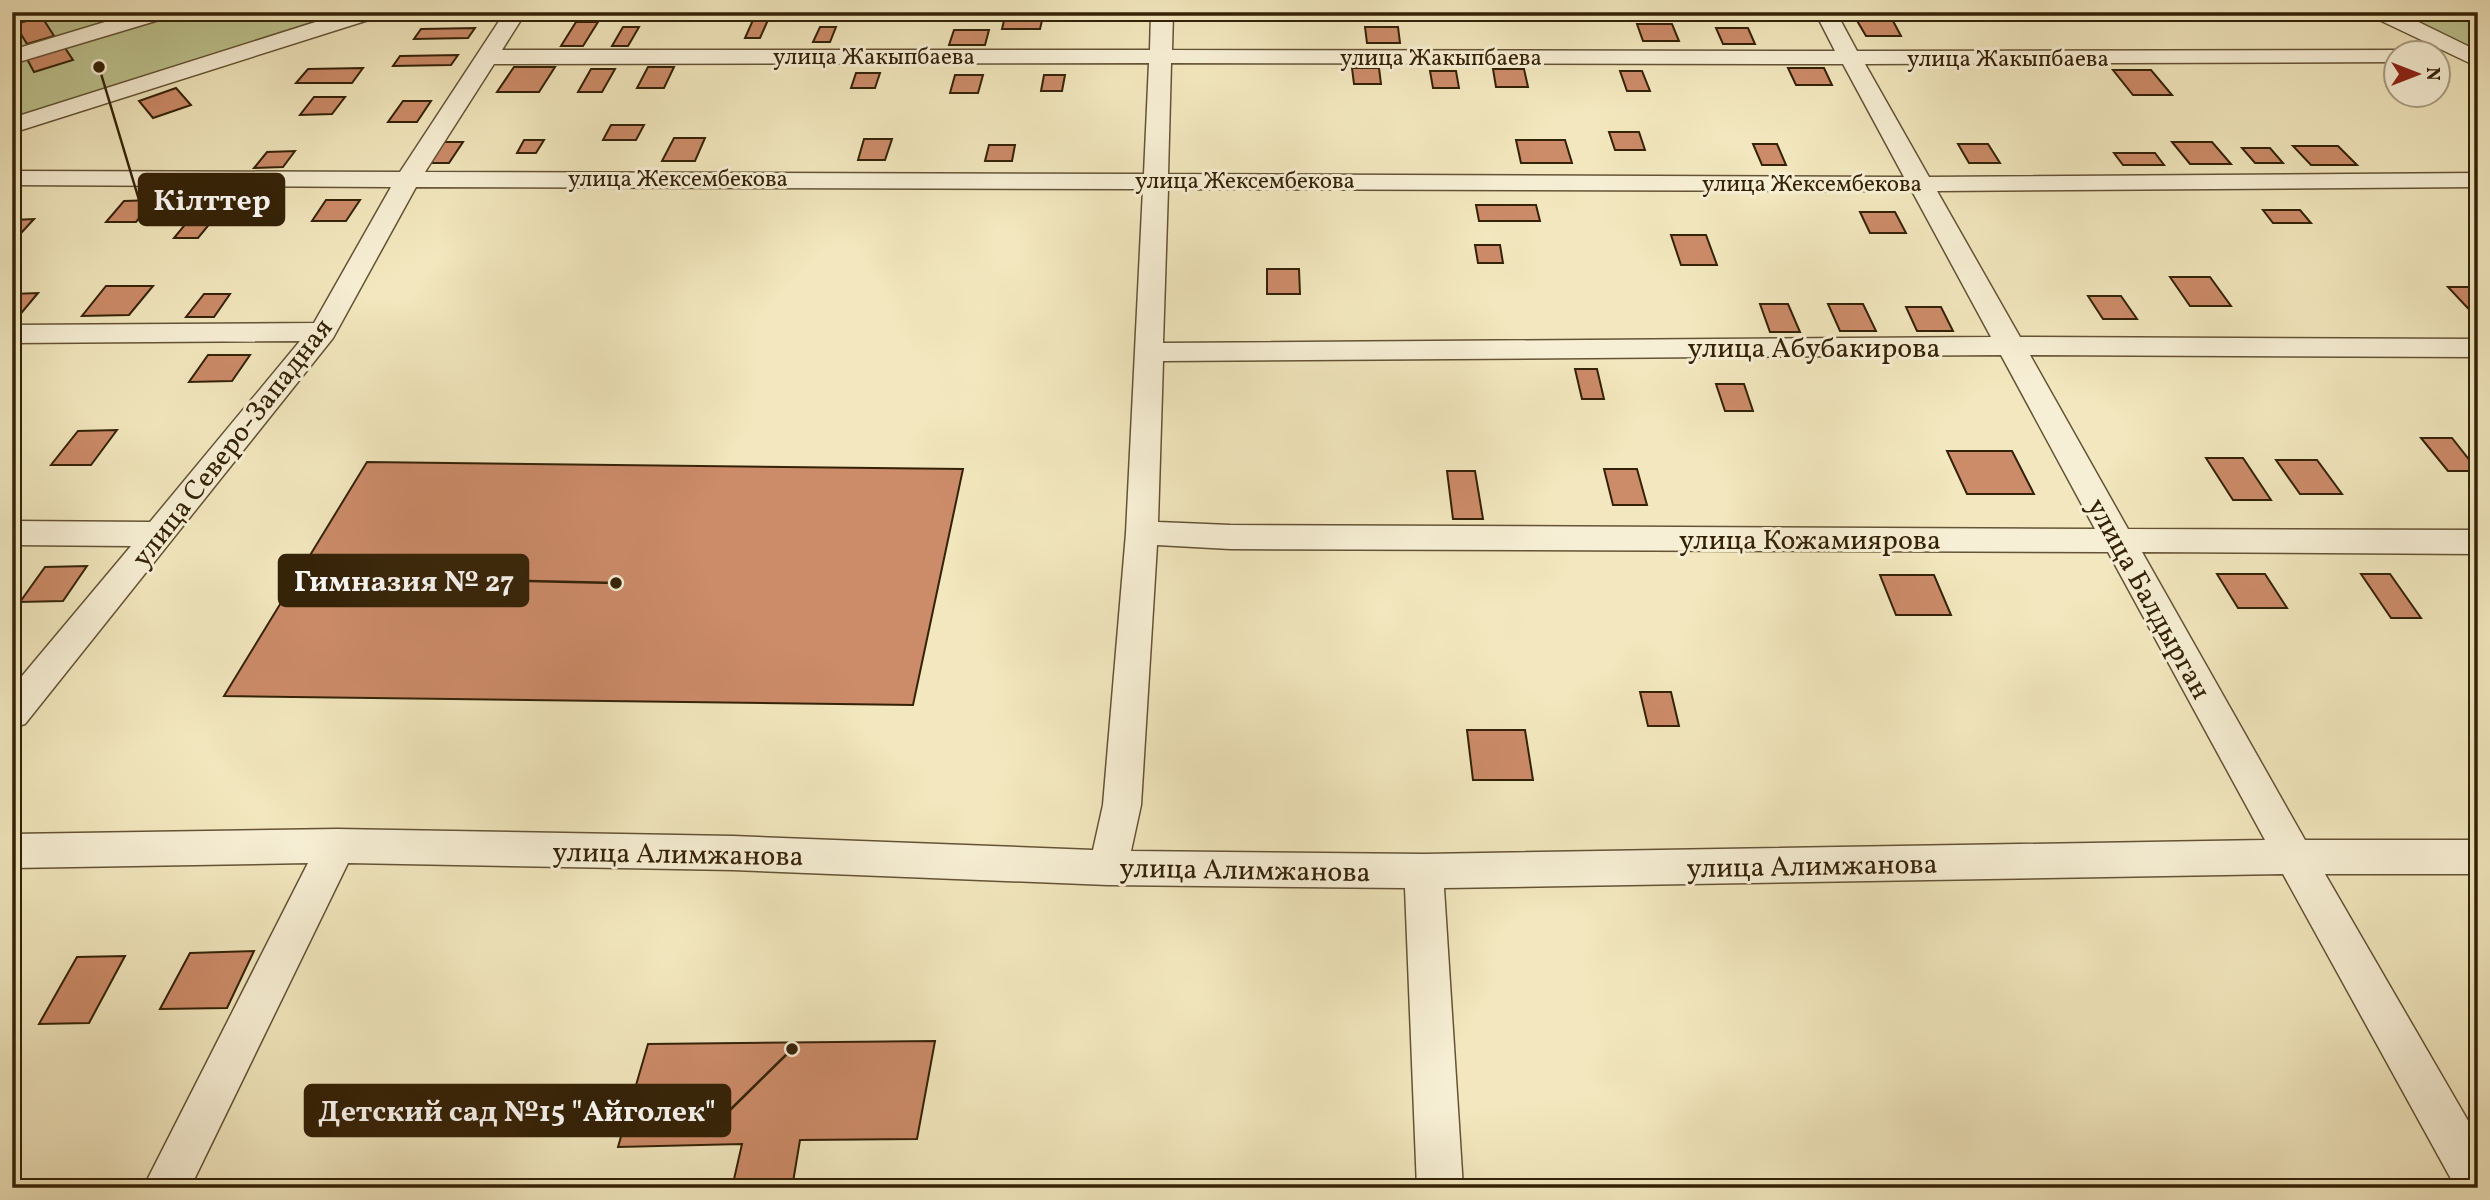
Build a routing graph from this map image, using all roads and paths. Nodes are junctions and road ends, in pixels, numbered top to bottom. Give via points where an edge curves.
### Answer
1 (160, 12) edge
2 (370, 12) edge
3 (516, 12) edge
4 (1162, 12) edge
5 (1825, 12) edge
6 (2381, 12) edge
7 (1161, 55) junction
8 (2382, 55) edge
9 (2452, 56) edge
10 (12, 57) edge
11 (487, 57) junction
12 (2473, 57) edge
13 (1851, 60) junction
14 (12, 126) edge
15 (409, 177) junction
16 (12, 178) edge
17 (1154, 180) junction
18 (2478, 180) edge
19 (1920, 184) junction
20 (323, 332) junction
21 (12, 334) edge
22 (2010, 346) junction
23 (2478, 348) edge
24 (1151, 352) junction
25 (12, 533) edge
26 (1142, 533) junction
27 (159, 534) junction
28 (2117, 540) junction
29 (2478, 542) edge
30 (12, 715) edge
31 (337, 846) junction
32 (12, 851) edge
33 (2294, 857) junction
34 (2478, 857) edge
35 (1108, 868) junction
36 (1424, 871) junction
37 (2478, 1182) edge
38 (166, 1188) edge
39 (1440, 1188) edge

1 - 10 street
2 - 14 street
3 - 11 street, улица Северо-Западная
4 - 7 street
5 - 13 street, улица Балдырган
6 - 12 street
7 - 11 street, улица Жакыпбаева
7 - 13 street, улица Жакыпбаева
7 - 17 street
8 - 13 street, улица Жакыпбаева
9 - 12 street
11 - 15 street, улица Северо-Западная
13 - 19 street, улица Балдырган
15 - 16 street, улица Жексембекова
15 - 17 street, улица Жексембекова
15 - 20 street, улица Северо-Западная
17 - 19 street, улица Жексембекова
17 - 24 street
18 - 19 street, улица Жексембекова
19 - 22 street, улица Балдырган
20 - 21 street
20 - 27 street, улица Северо-Западная
22 - 23 street, улица Абубакирова
22 - 24 street, улица Абубакирова
22 - 28 street, улица Балдырган
24 - 26 street
25 - 27 street
26 - 28 street, улица Кожамиярова
26 - 35 street via 1122,805
27 - 30 street, улица Северо-Западная
28 - 29 street, улица Кожамиярова
28 - 33 street, улица Балдырган
31 - 32 street, улица Алимжанова
31 - 35 street, улица Алимжанова via 733,853
31 - 38 street
33 - 34 street, улица Алимжанова
33 - 36 street, улица Алимжанова
33 - 37 street, улица Балдырган
35 - 36 street, улица Алимжанова
36 - 39 street

